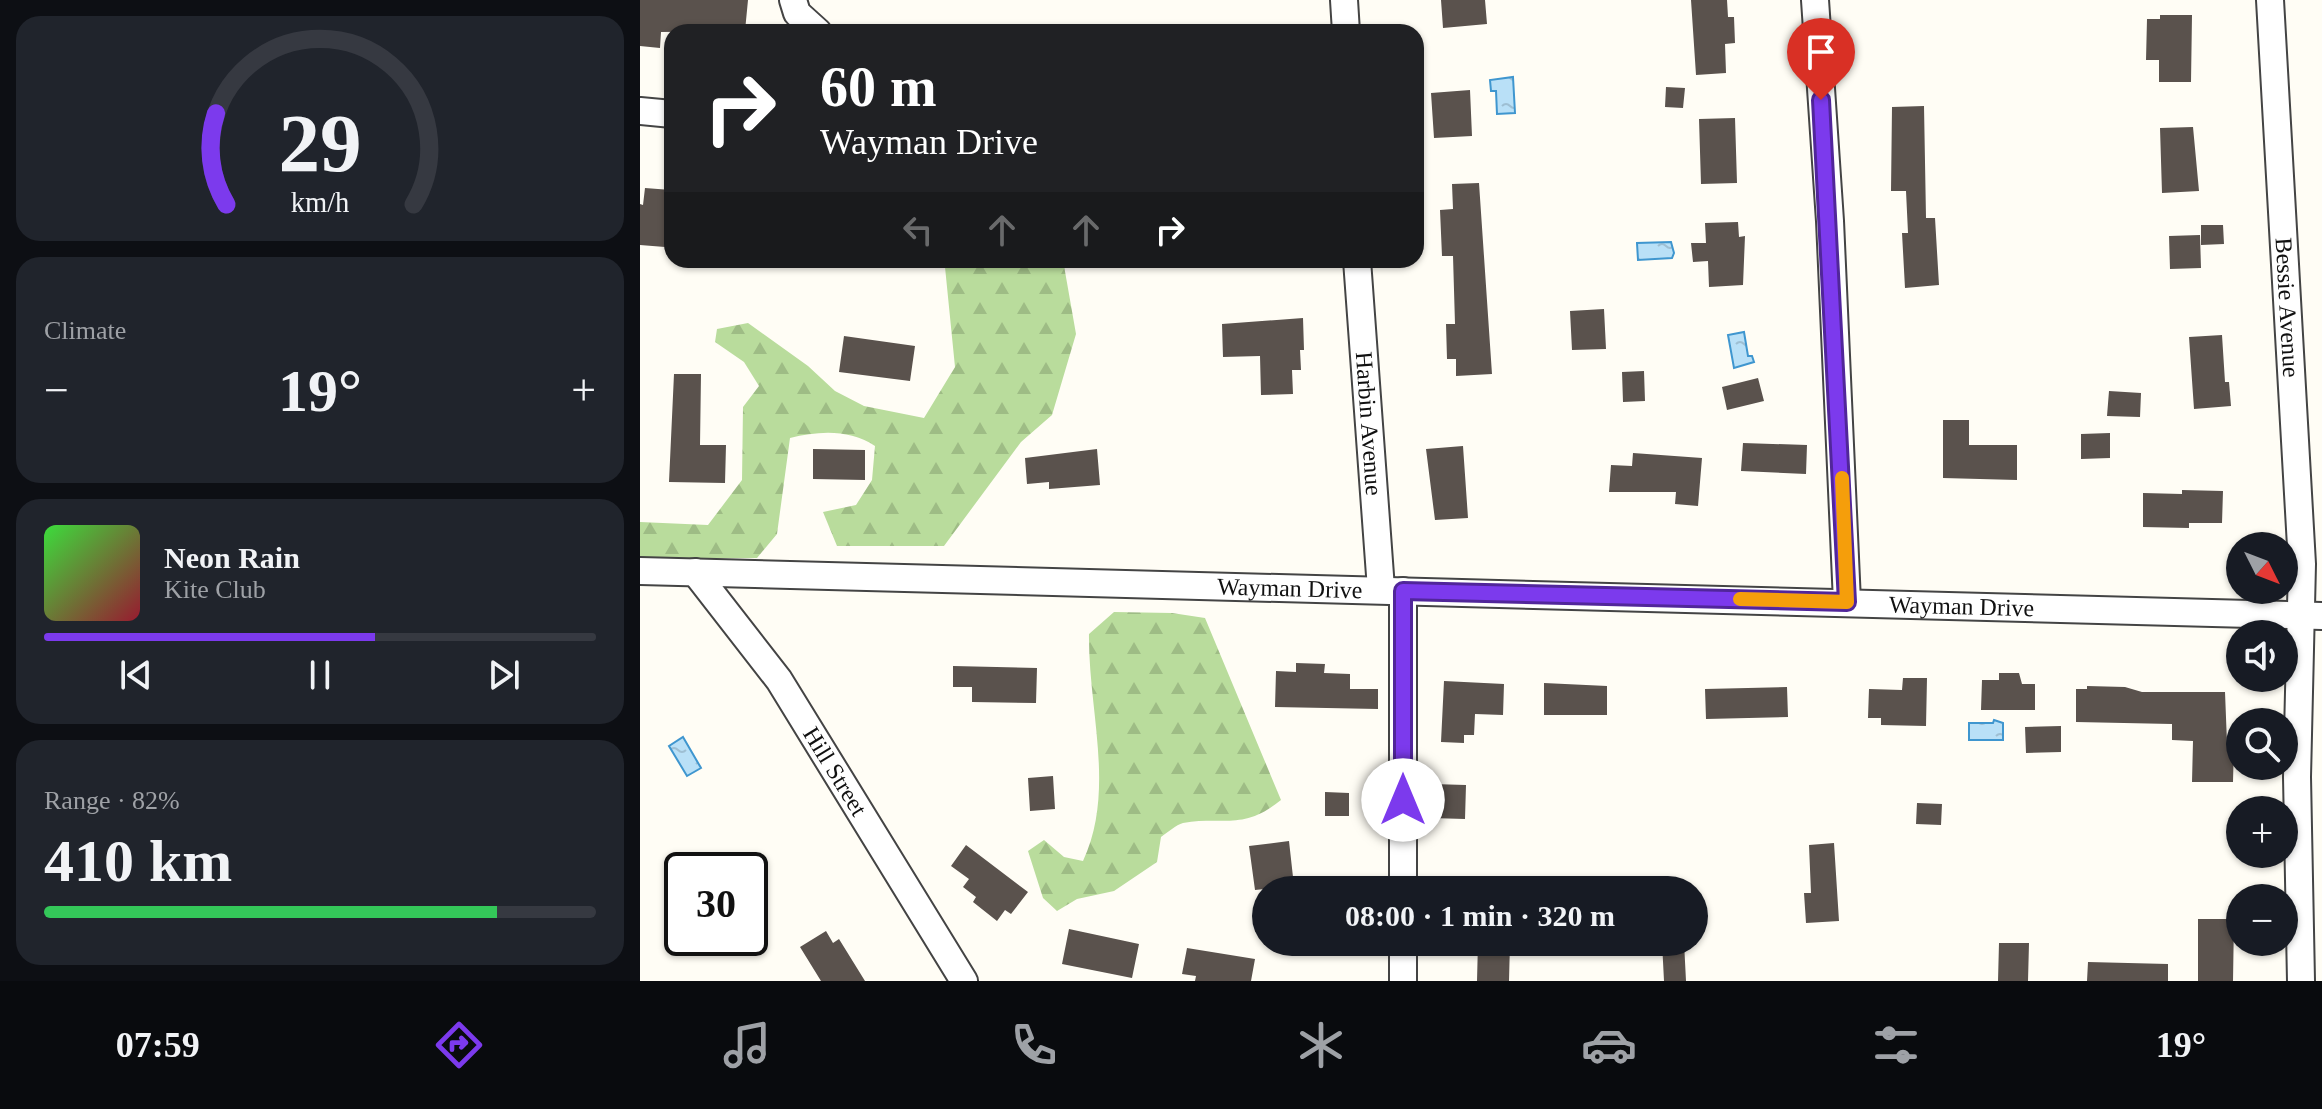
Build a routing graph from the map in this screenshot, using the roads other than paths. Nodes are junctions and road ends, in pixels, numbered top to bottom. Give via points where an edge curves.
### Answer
1 (793, 0) edge
2 (1344, 0) edge
3 (1815, 0) edge
4 (2270, 0) edge
5 (809, 24) edge
6 (1346, 24) edge
7 (640, 111) edge
8 (664, 113) edge
9 (1358, 268) edge
10 (640, 571) edge
11 (695, 572) junction
12 (1392, 590) junction
13 (1847, 602) junction
14 (2311, 615) edge
15 (1402, 876) edge
16 (1403, 956) edge
17 (964, 981) edge
18 (1403, 981) edge
19 (2301, 981) edge

1 - 5 street
2 - 6 street
3 - 13 street
4 - 14 street, Bessie Avenue via 2302,564
7 - 8 street
9 - 12 street, Harbin Avenue
10 - 11 street, Wayman Drive
11 - 12 street, Wayman Drive
11 - 17 street, Hill Street via 779,680
12 - 13 street, Wayman Drive
12 - 15 street, Harbin Avenue
13 - 14 street, Wayman Drive
14 - 19 street, Bessie Avenue
16 - 18 street

